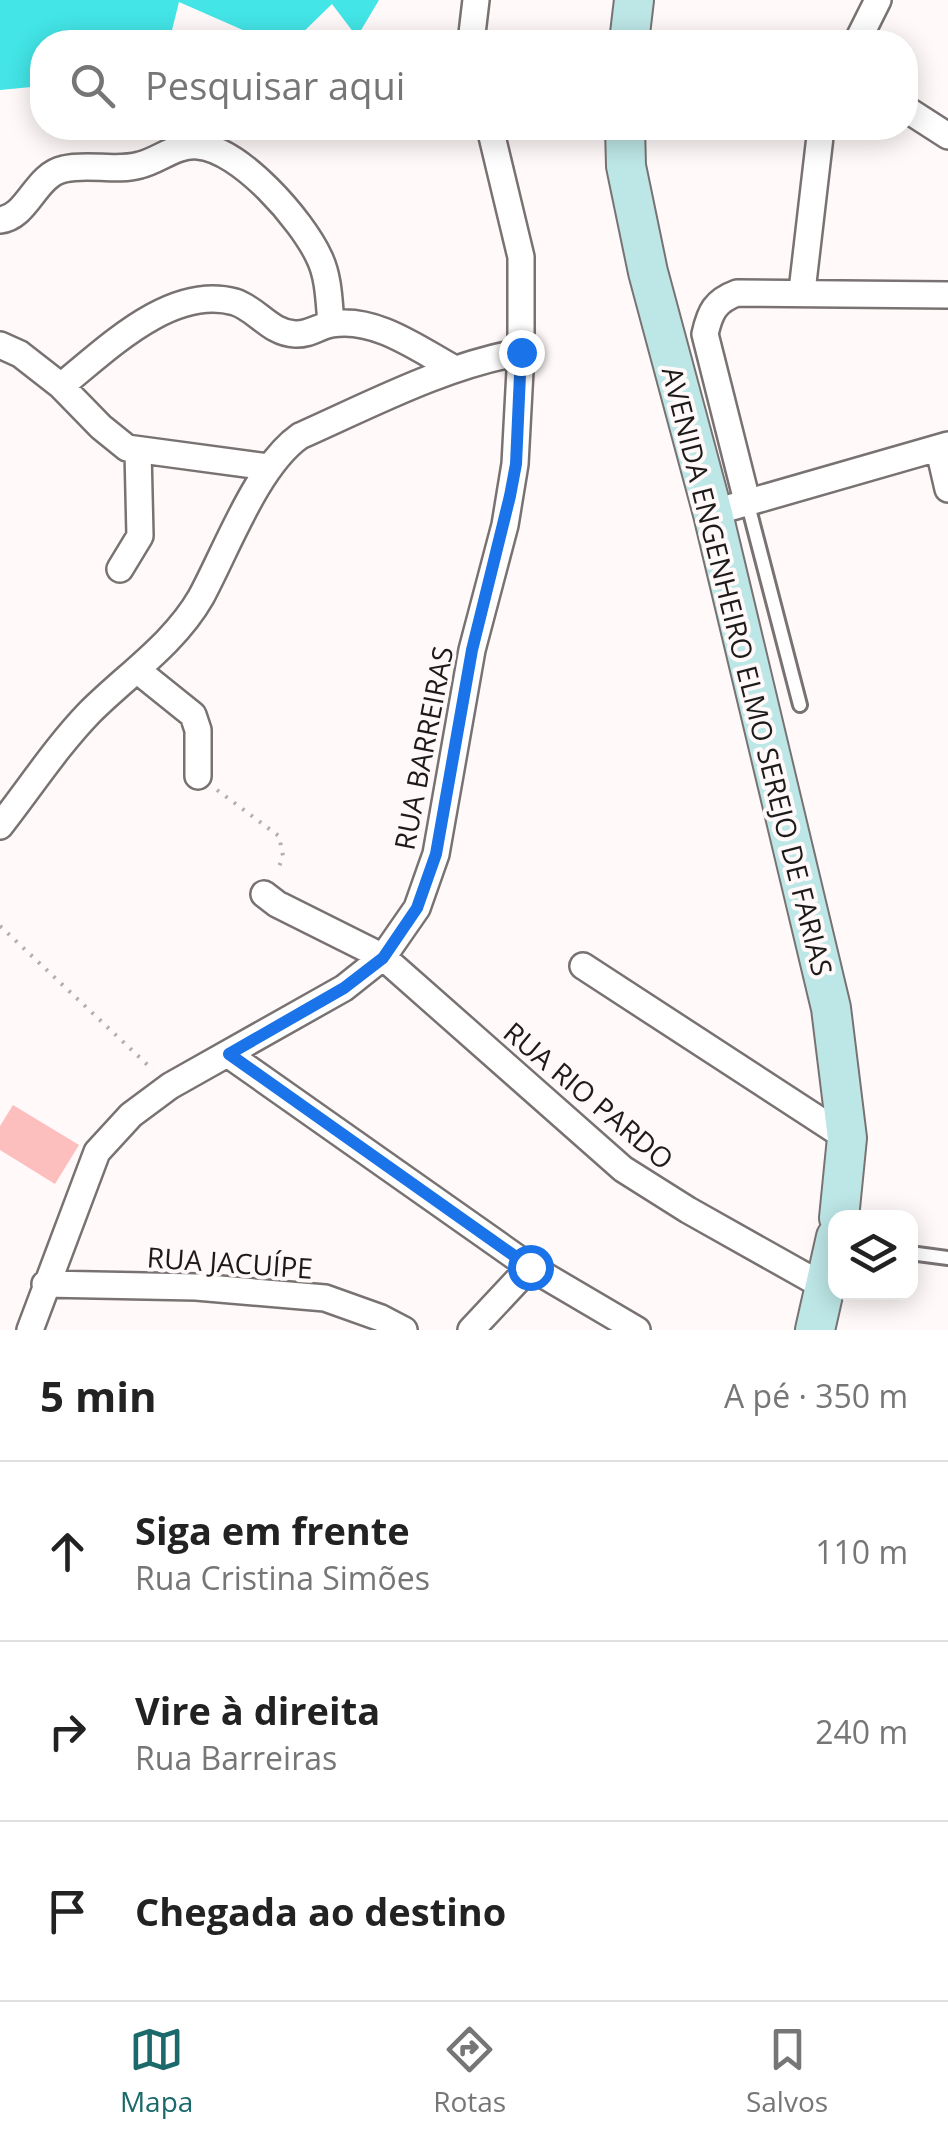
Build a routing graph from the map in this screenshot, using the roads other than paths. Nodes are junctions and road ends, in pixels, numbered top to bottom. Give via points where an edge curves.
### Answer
1 (476, 0) edge
2 (634, 0) edge
3 (878, 0) edge
4 (472, 30) edge
5 (630, 30) edge
6 (862, 30) edge
7 (918, 117) edge
8 (948, 136) edge
9 (493, 140) edge
10 (625, 140) edge
11 (820, 140) edge
12 (0, 220) edge
13 (802, 291) junction
14 (948, 295) edge
15 (331, 324) junction
16 (0, 346) edge
17 (521, 352) junction
18 (453, 368) junction
19 (60, 386) junction
20 (943, 447) edge
21 (138, 451) junction
22 (268, 467) junction
23 (948, 488) edge
24 (730, 507) junction
25 (120, 569) dead end
26 (144, 662) junction
27 (800, 705) dead end
28 (198, 776) road end
29 (0, 826) edge
30 (264, 894) road end
31 (383, 958) junction
32 (583, 966) dead end
33 (229, 1054) junction
34 (847, 1138) junction
35 (840, 1210) edge
36 (918, 1253) edge
37 (948, 1258) edge
38 (530, 1267) junction
39 (828, 1273) edge
40 (45, 1284) junction
41 (825, 1287) junction
42 (30, 1330) edge
43 (404, 1330) edge
44 (472, 1330) edge
45 (637, 1330) edge
46 (815, 1330) edge

1 - 4 street
2 - 5 main road
3 - 6 street
7 - 8 street
9 - 17 street, RUA BARREIRAS via 521,258
10 - 24 main road, AVENIDA ENGENHEIRO ELMO SEREJO DE FARIAS via 648,272
11 - 13 street
12 - 15 street via 12,217 63,168 139,166 200,146 252,174 294,218 322,263
13 - 14 street
13 - 24 street via 737,293 723,298 709,316 705,334
15 - 18 street via 379,330
15 - 19 street via 284,332 232,302 194,303 144,321
16 - 19 street
17 - 18 street
17 - 31 street, RUA BARREIRAS via 516,464 472,650 436,854 417,908
18 - 22 street via 300,436
19 - 21 street via 118,442
20 - 23 street
20 - 24 street
21 - 22 street
21 - 25 street via 140,536
22 - 26 street via 199,600
24 - 27 lane
24 - 34 main road, AVENIDA ENGENHEIRO ELMO SEREJO DE FARIAS via 831,1008
26 - 28 street via 193,716
26 - 29 street via 86,716
30 - 31 street, RUA RIO PARDO
31 - 33 street, RUA BARREIRAS
31 - 41 street, RUA RIO PARDO via 623,1168
32 - 34 street
33 - 38 street
33 - 40 street, RUA BARREIRAS via 170,1086 104,1140
34 - 35 main road, AVENIDA ENGENHEIRO ELMO SEREJO DE FARIAS
36 - 37 lane
38 - 44 street
38 - 45 street
39 - 41 main road
40 - 42 street, RUA BARREIRAS
40 - 43 street, RUA JACUÍPE via 325,1298
41 - 46 main road

